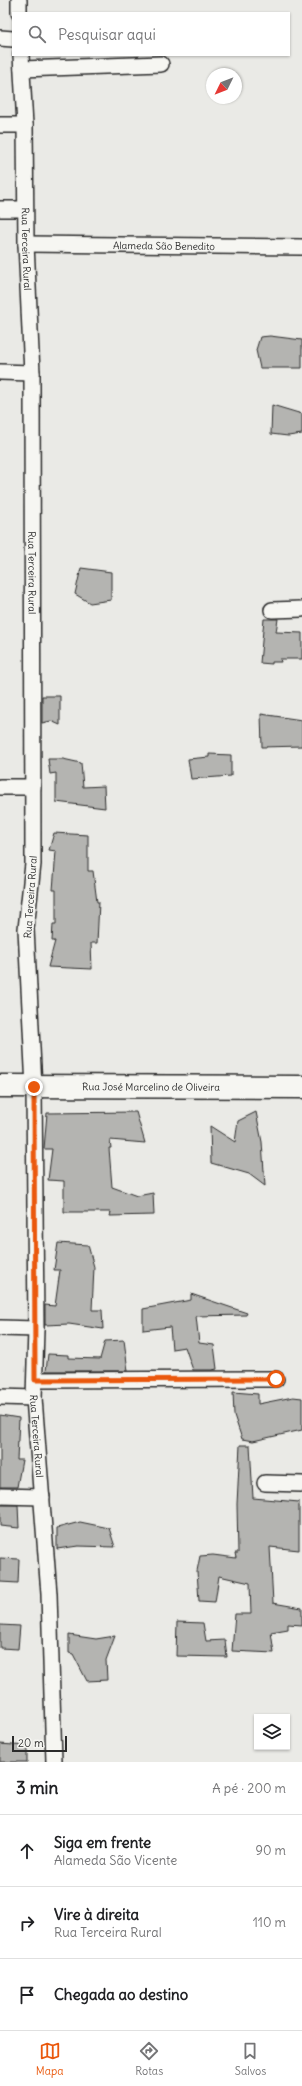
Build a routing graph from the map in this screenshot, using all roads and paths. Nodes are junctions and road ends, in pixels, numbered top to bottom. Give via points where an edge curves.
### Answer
1 (19, 0) edge
2 (19, 12) edge
3 (0, 38) edge
4 (12, 39) edge
5 (22, 62) edge
6 (161, 64) dead end
7 (25, 124) junction
8 (0, 125) edge
9 (25, 209) junction
10 (0, 210) edge
11 (26, 244) junction
12 (302, 247) edge
13 (0, 372) edge
14 (32, 373) junction
15 (302, 609) edge
16 (272, 610) dead end
17 (0, 787) edge
18 (33, 787) junction
19 (0, 1086) edge
20 (34, 1087) junction
21 (302, 1088) edge
22 (0, 1328) edge
23 (36, 1329) junction
24 (276, 1379) dead end
25 (35, 1380) junction
26 (0, 1397) edge
27 (34, 1398) junction
28 (265, 1483) dead end
29 (302, 1484) edge
30 (0, 1496) edge
31 (42, 1497) junction
32 (54, 1762) edge

1 - 2 street
3 - 4 street
5 - 6 street
5 - 7 street, Rua Terceira Rural
7 - 8 street
7 - 9 street, Rua Terceira Rural
9 - 10 street
9 - 11 street, Rua Terceira Rural
11 - 12 street, Alameda São Benedito
11 - 14 street, Rua Terceira Rural
13 - 14 street
14 - 18 street, Rua Terceira Rural
15 - 16 street
17 - 18 street
18 - 20 street, Rua Terceira Rural via 33,864 26,929
19 - 20 street, Rua José Marcelino de Oliveira
20 - 21 street, Rua José Marcelino de Oliveira
20 - 23 street, Rua Terceira Rural
22 - 23 street
23 - 25 street, Rua Terceira Rural
24 - 25 street
25 - 27 street, Rua Terceira Rural
26 - 27 street
27 - 31 street, Rua Terceira Rural
28 - 29 street
30 - 31 street
31 - 32 street, Rua Terceira Rural via 50,1602

